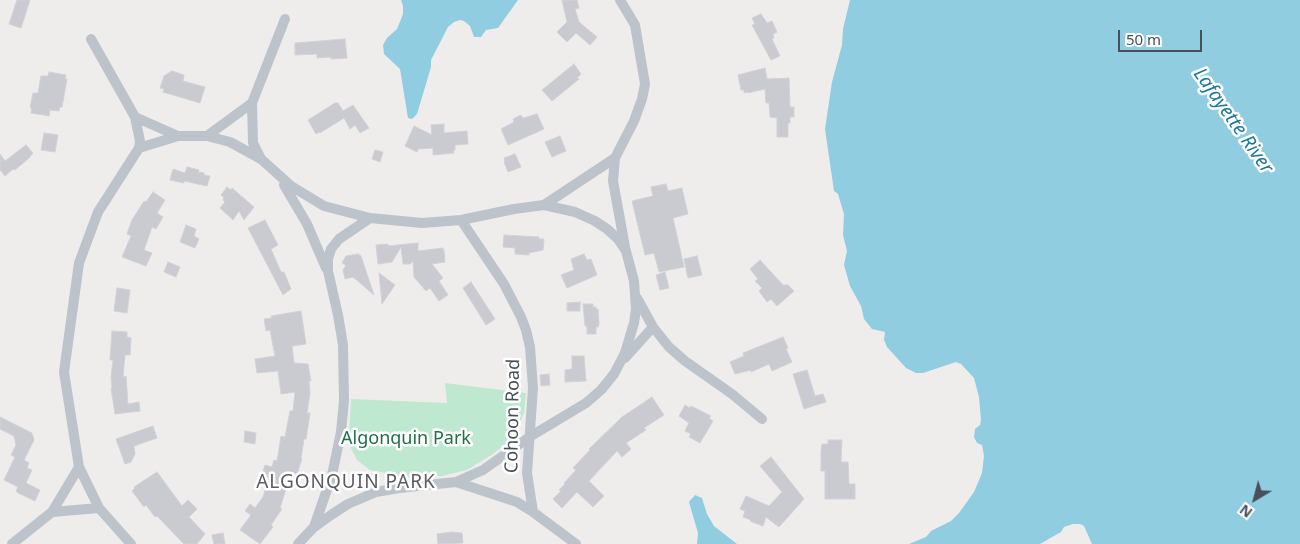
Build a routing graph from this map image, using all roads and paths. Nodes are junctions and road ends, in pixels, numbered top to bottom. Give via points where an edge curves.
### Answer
1 (620, 0) edge
2 (285, 19) dead end
3 (91, 39) dead end
4 (252, 103) junction
5 (135, 116) junction
6 (178, 136) junction
7 (207, 136) junction
8 (139, 148) junction
9 (615, 158) junction
10 (261, 159) junction
11 (278, 176) junction
12 (544, 205) junction
13 (370, 218) junction
14 (461, 220) junction
15 (626, 251) junction
16 (328, 271) junction
17 (636, 295) junction
18 (653, 327) junction
19 (621, 362) junction
20 (762, 419) dead end
21 (531, 436) junction
22 (79, 467) junction
23 (456, 482) junction
24 (99, 508) junction
25 (52, 512) junction
26 (533, 512) junction
27 (314, 528) junction
28 (12, 544) edge
29 (131, 544) edge
30 (298, 544) edge
31 (576, 544) edge

1 - 9 street via 635,25 645,84 634,121
2 - 4 street
3 - 5 street
4 - 7 street
4 - 10 street via 253,143
5 - 6 street
5 - 8 street
6 - 7 street
6 - 8 street
7 - 10 street via 230,142
8 - 22 street via 98,212 79,263 64,372
9 - 12 street
9 - 15 street via 612,181
10 - 11 street
11 - 13 street via 324,206
11 - 16 street via 307,224
12 - 14 street
12 - 15 street via 575,212 595,221
13 - 14 street via 422,223
13 - 16 street via 339,239 331,249
14 - 21 street, Cohoon Road via 504,284 526,330 533,388
15 - 17 street
16 - 27 street via 343,345 344,401 332,475
17 - 18 street
17 - 19 street via 634,323
18 - 19 street
18 - 20 street via 685,361
19 - 21 street via 601,390 586,403
21 - 23 street via 483,470
21 - 26 street, Cohoon Road via 527,473
22 - 24 street
22 - 25 street
23 - 26 street via 517,502
23 - 27 street via 376,492 348,504
24 - 25 street
24 - 29 street
25 - 28 street
26 - 31 street
27 - 30 street

